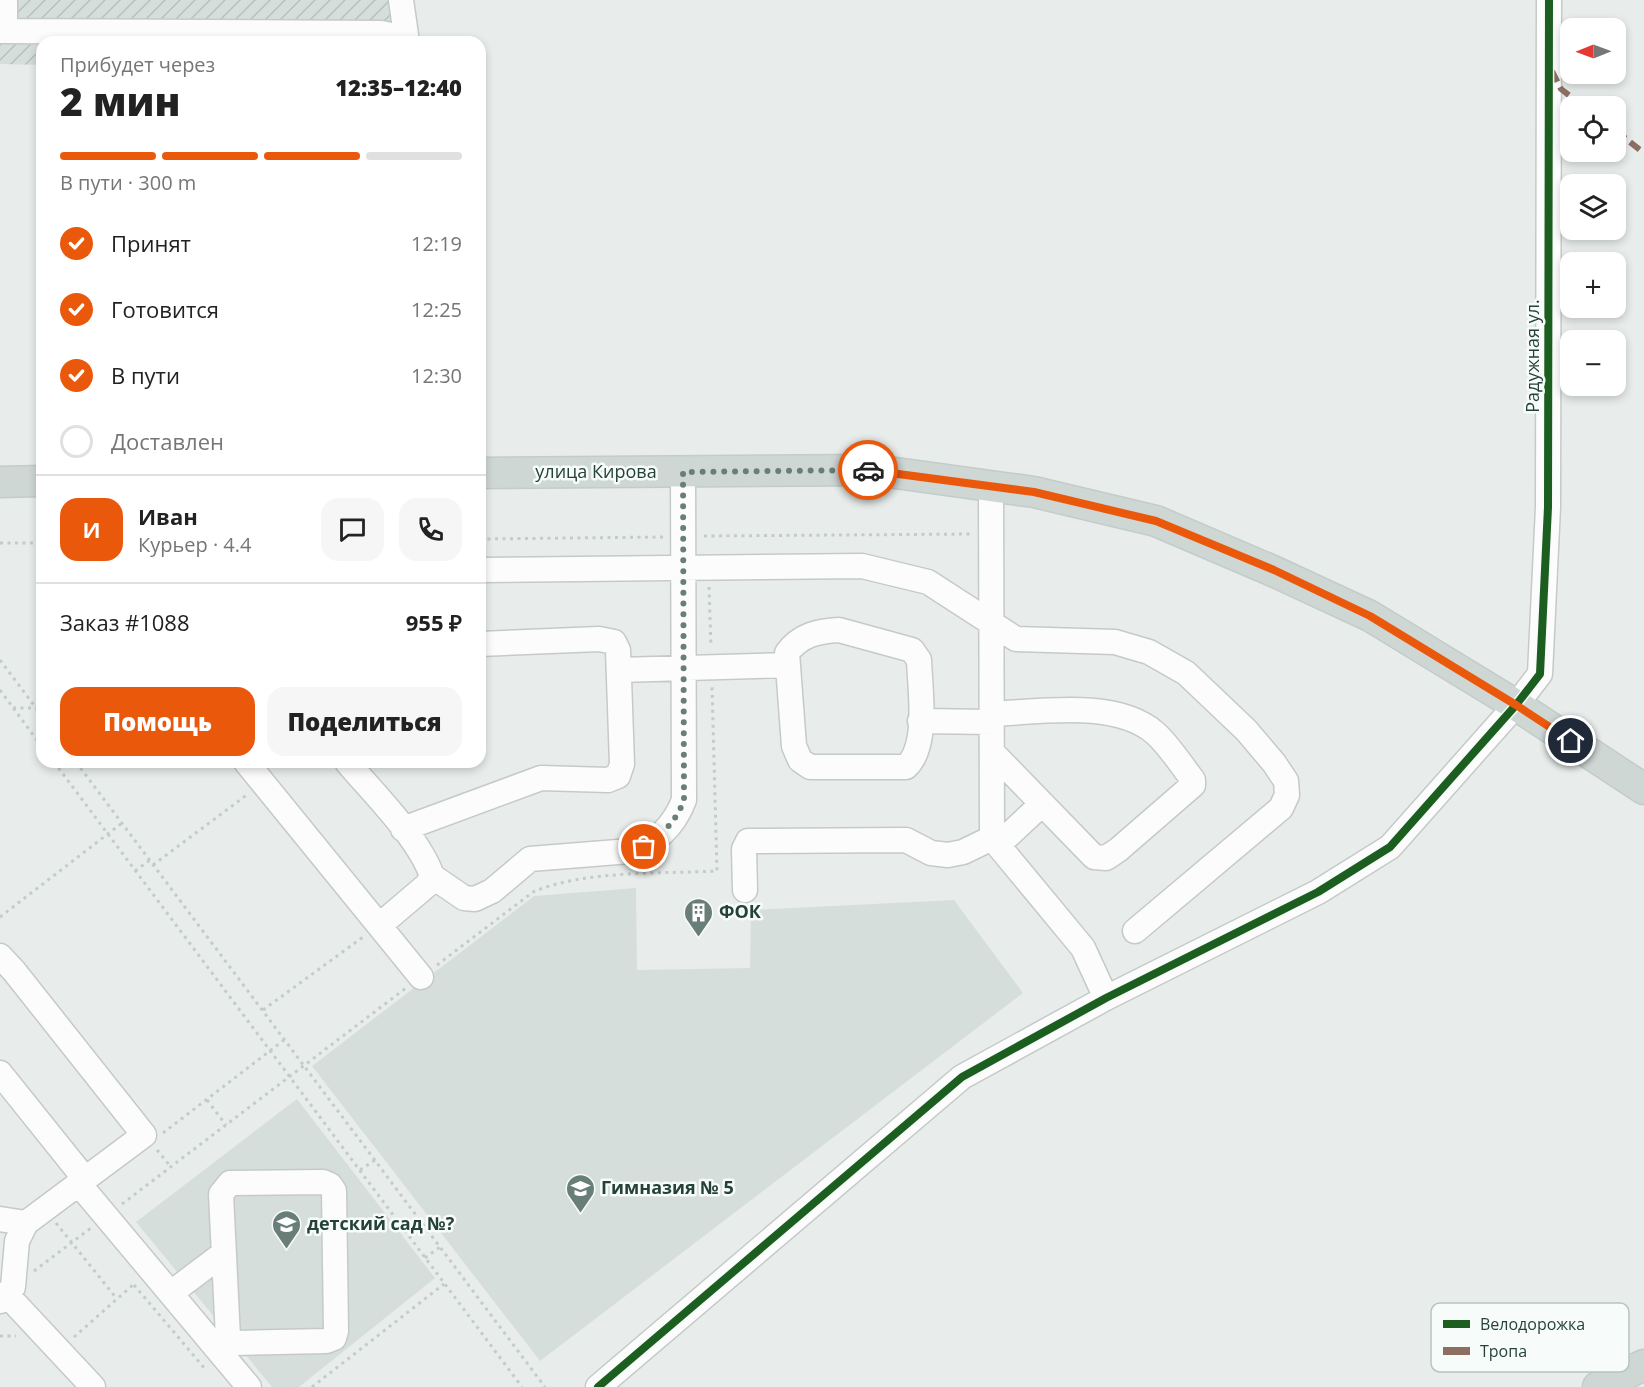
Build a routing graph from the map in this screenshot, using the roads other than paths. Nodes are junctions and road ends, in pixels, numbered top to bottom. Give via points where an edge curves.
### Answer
1 (5, 0) edge
2 (401, 0) edge
3 (1549, 0) edge
4 (3, 31) edge
5 (392, 36) edge
6 (406, 36) edge
7 (683, 472) junction
8 (486, 473) edge
9 (36, 481) edge
10 (0, 482) edge
11 (991, 486) junction
12 (683, 567) junction
13 (486, 570) edge
14 (992, 624) junction
15 (486, 644) edge
16 (788, 665) junction
17 (684, 668) junction
18 (619, 670) junction
19 (1516, 705) junction
20 (992, 718) junction
21 (920, 721) junction
22 (992, 752) junction
23 (251, 768) edge
24 (352, 768) edge
25 (1644, 789) edge
26 (1042, 804) junction
27 (403, 829) junction
28 (995, 841) junction
29 (432, 876) junction
30 (746, 890) dead end
31 (376, 928) junction
32 (1135, 932) dead end
33 (0, 956) edge
34 (421, 977) road end
35 (1106, 998) junction
36 (0, 1073) edge
37 (82, 1182) junction
38 (35, 1216) junction
39 (0, 1219) edge
40 (224, 1253) junction
41 (171, 1293) junction
42 (7, 1294) edge
43 (222, 1343) junction
44 (1644, 1365) edge
45 (1644, 1382) edge
46 (93, 1387) edge
47 (249, 1387) edge
48 (598, 1387) edge
49 (1598, 1387) edge
50 (1633, 1387) edge

1 - 4 street
2 - 6 street
3 - 19 street, Радужная ул. via 1547,518 1540,674
4 - 5 street
7 - 8 main road, улица Кирова
7 - 11 main road, улица Кирова via 874,470
7 - 12 street
9 - 10 main road
11 - 14 street
11 - 19 main road, улица Кирова via 1034,492 1156,521 1274,570 1370,616
12 - 13 street
12 - 14 street via 862,566 928,582
12 - 17 street
14 - 20 street
14 - 32 street via 1016,639 1115,642 1149,652 1186,674 1246,730 1286,781 1287,795 1281,808
15 - 18 street via 606,640 614,642 618,650
16 - 17 street
16 - 21 street via 787,653 793,645 816,632 839,630 912,650 919,660
16 - 21 street via 794,746 800,760 810,767 906,767 920,744
17 - 18 street
17 - 29 street via 684,800 670,827 644,847 630,851 530,859 492,891 475,899 464,898
18 - 27 street via 622,764 618,776 608,780 541,778
19 - 25 main road, улица Кирова
19 - 35 street, Радужная ул. via 1390,847 1318,892
20 - 21 street
20 - 22 street
20 - 26 street via 1095,712 1134,719 1156,733 1193,780 1193,785 1106,858 1094,857
22 - 26 street
22 - 28 street
23 - 31 street
24 - 27 street
26 - 28 street
27 - 29 street
28 - 30 street via 948,855 931,853 906,840 748,841 744,849
28 - 35 street via 1083,948
29 - 31 street via 427,885
31 - 34 street
33 - 37 street via 144,1135
35 - 48 street, Радужная ул. via 962,1077
36 - 37 street
37 - 38 street
37 - 41 street via 142,1277
38 - 39 street
38 - 42 street via 16,1241
40 - 41 street
40 - 43 street
40 - 43 street via 221,1194 230,1184 323,1182 334,1191 334,1338
41 - 43 street
42 - 46 street
43 - 47 street
44 - 49 main road
45 - 50 main road

